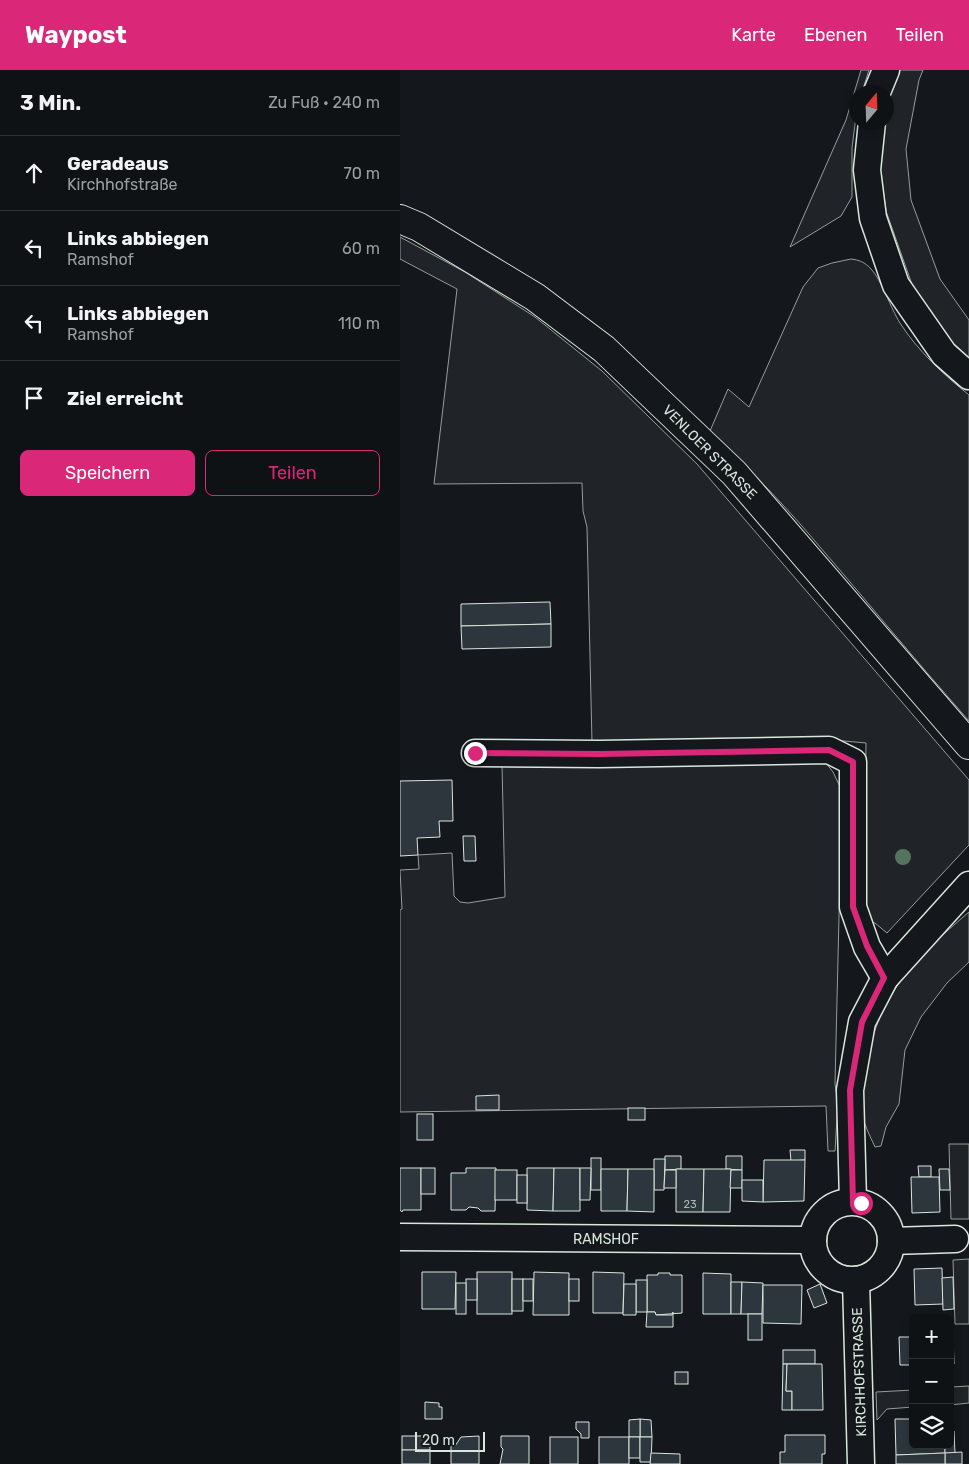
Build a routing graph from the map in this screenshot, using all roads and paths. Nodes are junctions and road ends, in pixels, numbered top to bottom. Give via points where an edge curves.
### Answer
1 (886, 70) edge
2 (880, 85) edge
3 (871, 130) edge
4 (400, 219) edge
5 (969, 376) edge
6 (969, 745) edge
7 (475, 753) dead end
8 (969, 885) edge
9 (884, 978) junction
10 (853, 1202) junction
11 (400, 1237) edge
12 (955, 1239) dead end
13 (813, 1240) junction
14 (891, 1241) junction
15 (856, 1280) junction
16 (861, 1464) edge

1 - 2 street
3 - 5 street via 867,170 873,218 896,285 944,354
4 - 6 main road, VENLOER STRASSE via 535,297 604,349 734,473
7 - 9 street via 829,750 853,762 853,907 867,946
8 - 9 street
9 - 10 street via 862,1022 850,1090
10 - 13 street via 841,1203 820,1217
10 - 14 street via 869,1205 878,1212 890,1230
11 - 13 street, RAMSHOF
12 - 14 street
13 - 15 street via 815,1253 830,1274
14 - 15 street via 890,1252 881,1267
15 - 16 street, KIRCHHOFSTRASSE

